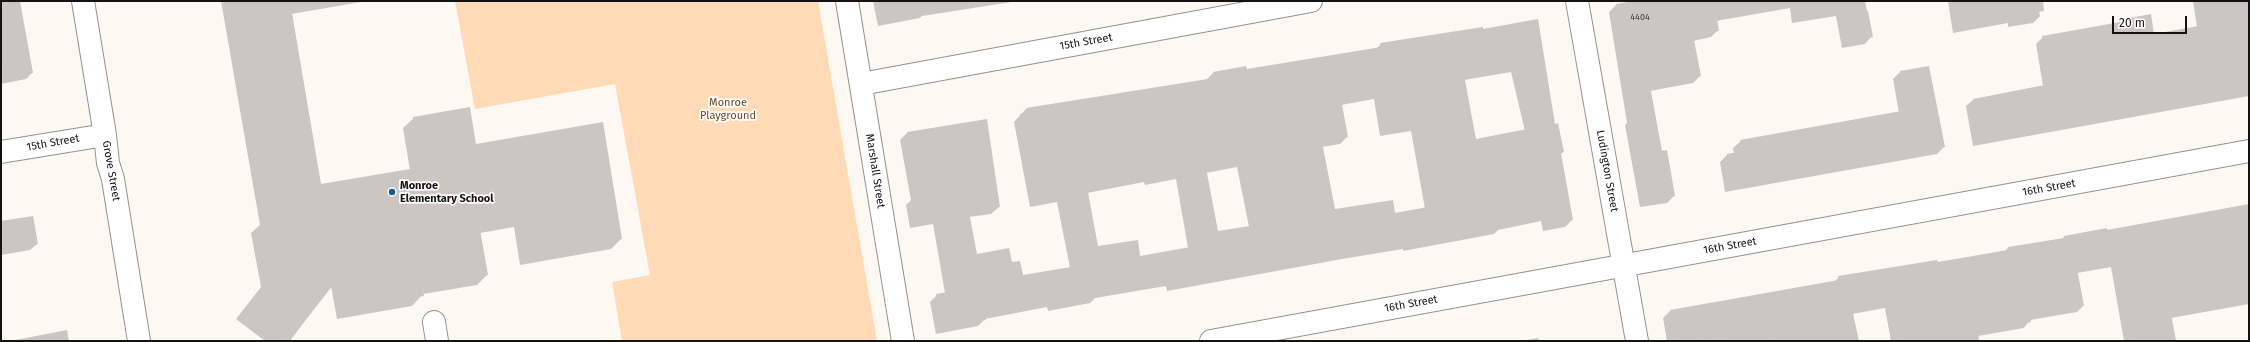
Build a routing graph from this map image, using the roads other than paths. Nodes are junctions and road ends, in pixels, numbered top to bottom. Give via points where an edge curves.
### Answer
1 (83, 1) edge
2 (847, 1) edge
3 (1311, 1) edge
4 (1577, 1) edge
5 (861, 84) junction
6 (105, 135) junction
7 (2249, 151) edge
8 (1, 152) edge
9 (1624, 266) junction
10 (140, 341) edge
11 (903, 341) edge
12 (1211, 341) edge
13 (1637, 341) edge

1 - 6 street, Grove Street
2 - 5 street, Marshall Street
3 - 5 street, 15th Street
4 - 9 street, Ludington Street
5 - 11 street, Marshall Street
6 - 8 street, 15th Street
6 - 10 street, Grove Street
7 - 9 street, 16th Street
9 - 12 street, 16th Street
9 - 13 street, Ludington Street

